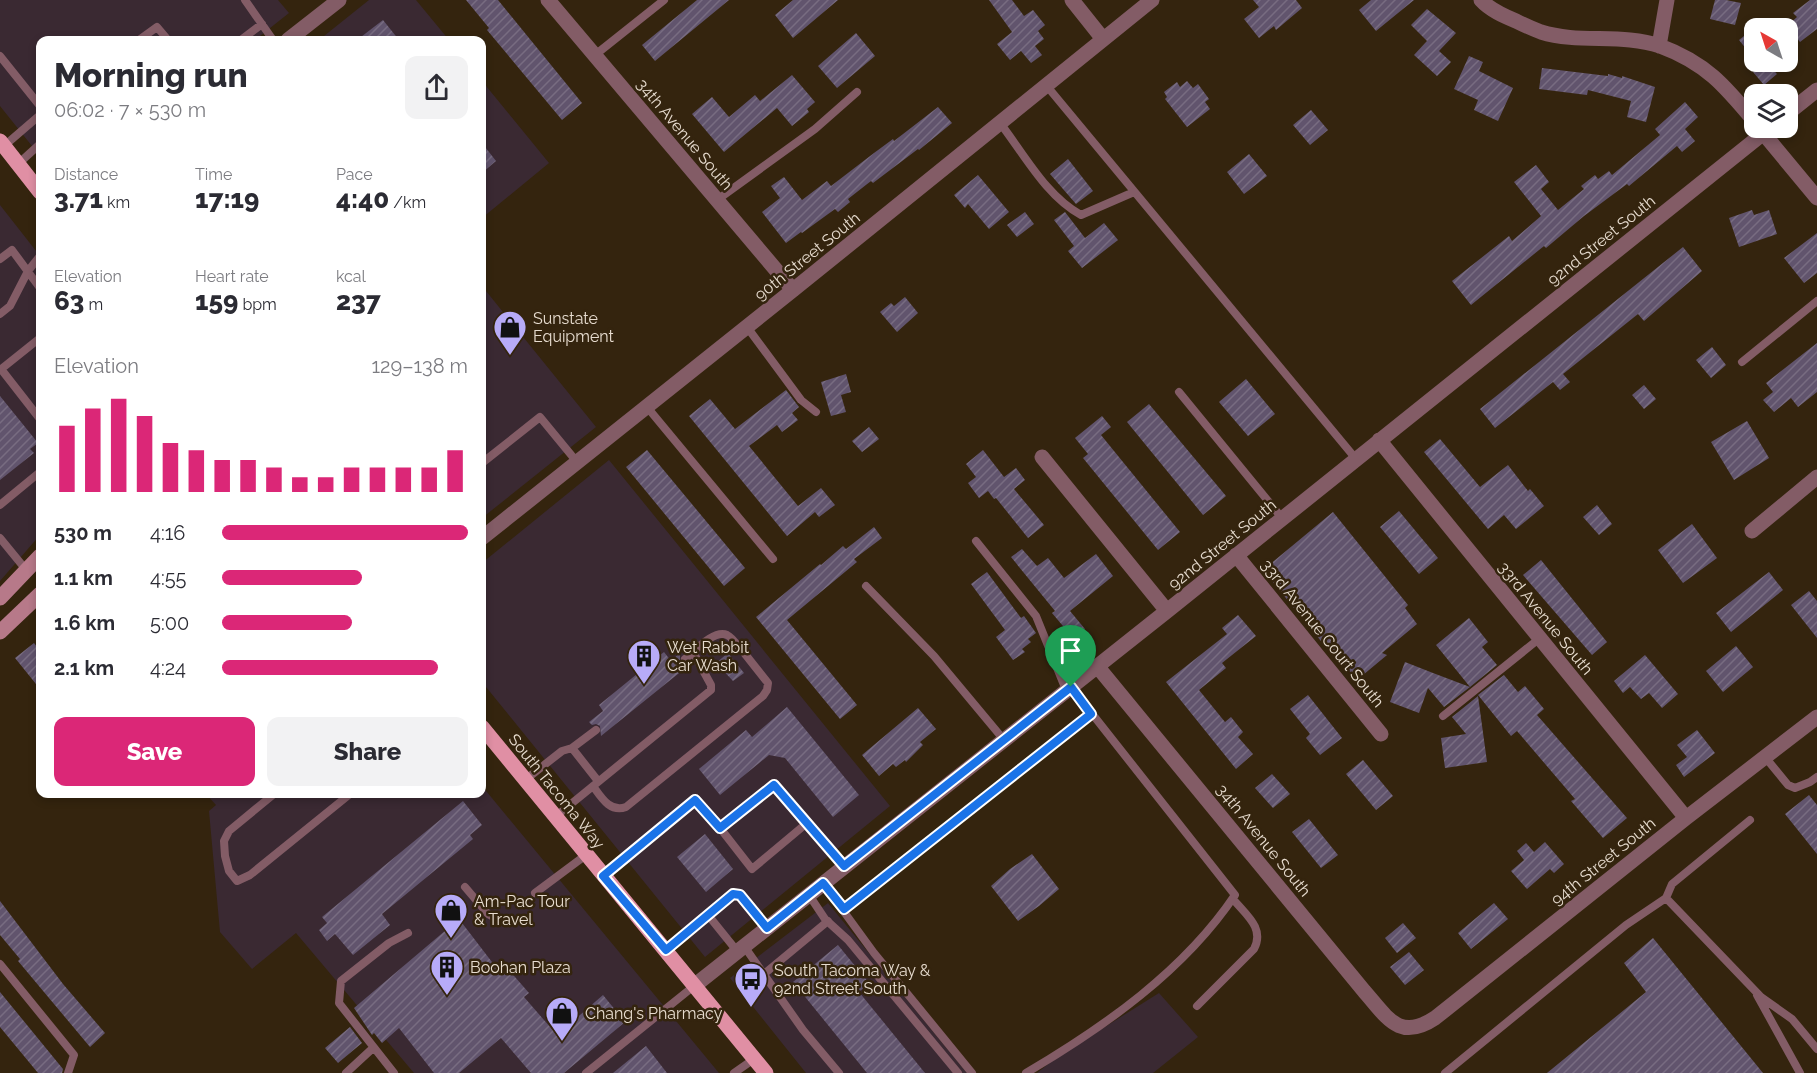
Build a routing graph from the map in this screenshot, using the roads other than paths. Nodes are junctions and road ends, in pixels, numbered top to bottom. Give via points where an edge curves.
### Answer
1 (244, 0) edge
2 (339, 0) edge
3 (548, 0) edge
4 (664, 0) edge
5 (1072, 0) edge
6 (1152, 0) edge
7 (1481, 0) edge
8 (1667, 0) edge
9 (262, 24) junction
10 (145, 36) edge
11 (165, 36) edge
12 (246, 36) edge
13 (270, 36) edge
14 (293, 36) edge
15 (1103, 39) junction
16 (1659, 46) junction
17 (596, 55) junction
18 (0, 56) edge
19 (1046, 85) junction
20 (1817, 90) edge
21 (857, 92) dead end
22 (36, 101) edge
23 (1798, 105) edge
24 (1744, 107) edge
25 (36, 118) edge
26 (1000, 123) junction
27 (1750, 138) edge
28 (1770, 138) edge
29 (2, 144) edge
30 (36, 148) edge
31 (18, 164) junction
32 (36, 187) edge
33 (1134, 192) junction
34 (1817, 198) edge
35 (717, 200) junction
36 (0, 259) edge
37 (36, 261) edge
38 (28, 271) junction
39 (36, 282) edge
40 (793, 291) junction
41 (1817, 301) edge
42 (0, 315) edge
43 (747, 327) junction
44 (36, 341) edge
45 (1742, 362) dead end
46 (1, 370) edge
47 (1179, 392) dead end
48 (647, 407) junction
49 (816, 412) dead end
50 (36, 414) edge
51 (1379, 440) junction
52 (1042, 457) dead end
53 (1356, 459) junction
54 (486, 460) edge
55 (577, 462) junction
56 (36, 475) edge
57 (1817, 477) edge
58 (0, 505) edge
59 (1282, 518) junction
60 (1752, 531) dead end
61 (486, 535) edge
62 (0, 538) edge
63 (976, 541) dead end
64 (1236, 555) junction
65 (773, 559) dead end
66 (36, 561) edge
67 (27, 571) junction
68 (866, 586) dead end
69 (0, 598) edge
70 (36, 598) edge
71 (1167, 610) junction
72 (0, 632) edge
73 (1540, 638) junction
74 (738, 646) dead end
75 (693, 652) junction
76 (745, 654) dead end
77 (685, 659) dead end
78 (1097, 666) junction
79 (1069, 688) junction
80 (1091, 714) junction
81 (1443, 716) dead end
82 (1817, 717) edge
83 (596, 730) dead end
84 (486, 732) edge
85 (1381, 734) dead end
86 (1004, 740) junction
87 (572, 748) junction
88 (1765, 757) junction
89 (1817, 777) edge
90 (525, 780) junction
91 (596, 784) junction
92 (269, 798) edge
93 (345, 798) edge
94 (555, 817) junction
95 (1686, 818) junction
96 (1750, 820) dead end
97 (807, 823) junction
98 (720, 828) junction
99 (586, 855) junction
100 (844, 866) junction
101 (603, 876) junction
102 (823, 883) junction
103 (465, 887) dead end
104 (535, 893) dead end
105 (808, 894) junction
106 (1666, 898) junction
107 (1233, 899) junction
108 (844, 909) junction
109 (708, 915) junction
110 (499, 920) dead end
111 (828, 921) junction
112 (767, 928) junction
113 (408, 933) dead end
114 (740, 949) junction
115 (666, 950) junction
116 (0, 964) edge
117 (764, 974) junction
118 (694, 986) junction
119 (1755, 991) junction
120 (1197, 1006) dead end
121 (1409, 1029) joint
122 (373, 1048) junction
123 (1817, 1049) edge
124 (754, 1059) junction
125 (68, 1073) edge
126 (346, 1073) edge
127 (394, 1073) edge
128 (586, 1073) edge
129 (734, 1073) edge
130 (766, 1073) edge
131 (839, 1073) edge
132 (957, 1073) edge
133 (972, 1073) edge
134 (1026, 1073) edge
135 (1445, 1073) edge
136 (1800, 1073) edge

1 - 9 lane
2 - 14 street
3 - 17 street, 34th Avenue South
4 - 17 lane
5 - 15 street
6 - 15 street, 90th Street South
7 - 16 street via 1502,15 1542,32
8 - 16 street
9 - 12 lane
9 - 13 lane
10 - 11 lane via 157,27
15 - 19 street, 90th Street South
16 - 24 street via 1708,71
17 - 35 street, 34th Avenue South
18 - 22 lane
19 - 26 street, 90th Street South
19 - 33 lane
20 - 23 street
21 - 35 lane via 815,129
25 - 29 lane
26 - 33 lane via 1066,207 1081,215
26 - 40 street, 90th Street South
27 - 51 street, 92nd Street South
28 - 34 street
29 - 31 main road
30 - 31 lane
31 - 32 main road
33 - 53 lane
35 - 40 street, 34th Avenue South
36 - 38 lane via 12,250
37 - 38 lane
38 - 39 lane
38 - 42 lane via 10,306
40 - 43 street, 90th Street South
41 - 45 lane
43 - 48 street, 90th Street South
43 - 49 lane via 801,400
44 - 46 lane
46 - 50 lane
47 - 59 lane
48 - 55 street, 90th Street South
48 - 65 lane
51 - 53 street, 92nd Street South
51 - 73 street, 33rd Avenue South
52 - 71 street
53 - 59 street, 92nd Street South
54 - 55 lane via 540,417
55 - 61 street, 90th Street South
56 - 58 lane
57 - 60 street
59 - 64 street, 92nd Street South
62 - 67 lane
63 - 79 lane via 1036,616
64 - 71 street, 92nd Street South
64 - 85 street, 33rd Avenue Court South
66 - 67 main road
67 - 69 main road
68 - 86 lane via 934,656
70 - 72 main road
71 - 78 street, 92nd Street South
73 - 81 lane
73 - 95 street, 33rd Avenue South
74 - 75 lane via 724,634
75 - 77 lane
75 - 91 lane via 711,690
76 - 91 lane via 768,683 763,696 626,807 613,808 607,804
78 - 79 street, 92nd Street South
78 - 121 street, 34th Avenue South via 1383,1013 1400,1028
79 - 80 lane
79 - 86 street, 92nd Street South
80 - 107 lane via 1235,895
80 - 108 lane
82 - 88 street, 94th Street South
83 - 87 lane
84 - 90 main road, South Tacoma Way
86 - 100 street, 92nd Street South
87 - 90 lane via 562,751
87 - 91 lane
88 - 89 lane via 1795,788
88 - 95 street, 94th Street South
90 - 94 main road, South Tacoma Way
91 - 94 lane
92 - 93 lane via 229,831 224,841 229,871 237,881 250,875
94 - 99 main road, South Tacoma Way
95 - 121 street, 94th Street South via 1435,1018
96 - 106 lane via 1672,884
97 - 98 lane via 774,785
97 - 98 lane via 752,869
97 - 100 lane
98 - 101 lane via 695,800
99 - 101 main road, South Tacoma Way
99 - 104 lane
100 - 102 street, 92nd Street South
101 - 115 main road, South Tacoma Way
102 - 105 street, 92nd Street South
102 - 108 lane
103 - 110 lane via 488,914
105 - 111 lane
105 - 112 street, 92nd Street South
106 - 119 lane
106 - 135 lane via 1626,925
107 - 120 lane via 1259,932 1258,941
107 - 134 lane via 1150,988
108 - 133 lane via 874,953
109 - 112 lane via 733,894 740,895
109 - 114 lane
109 - 115 lane
111 - 117 lane
111 - 132 lane
112 - 114 street, 92nd Street South
113 - 122 lane via 341,981 339,1003
114 - 117 lane
114 - 118 street, 92nd Street South
115 - 118 main road, South Tacoma Way
116 - 125 lane via 74,1055
117 - 131 lane
118 - 124 main road, South Tacoma Way
118 - 128 lane
119 - 123 lane via 1792,1019
119 - 136 lane
122 - 126 lane
122 - 127 lane
124 - 129 lane
124 - 130 main road, South Tacoma Way

